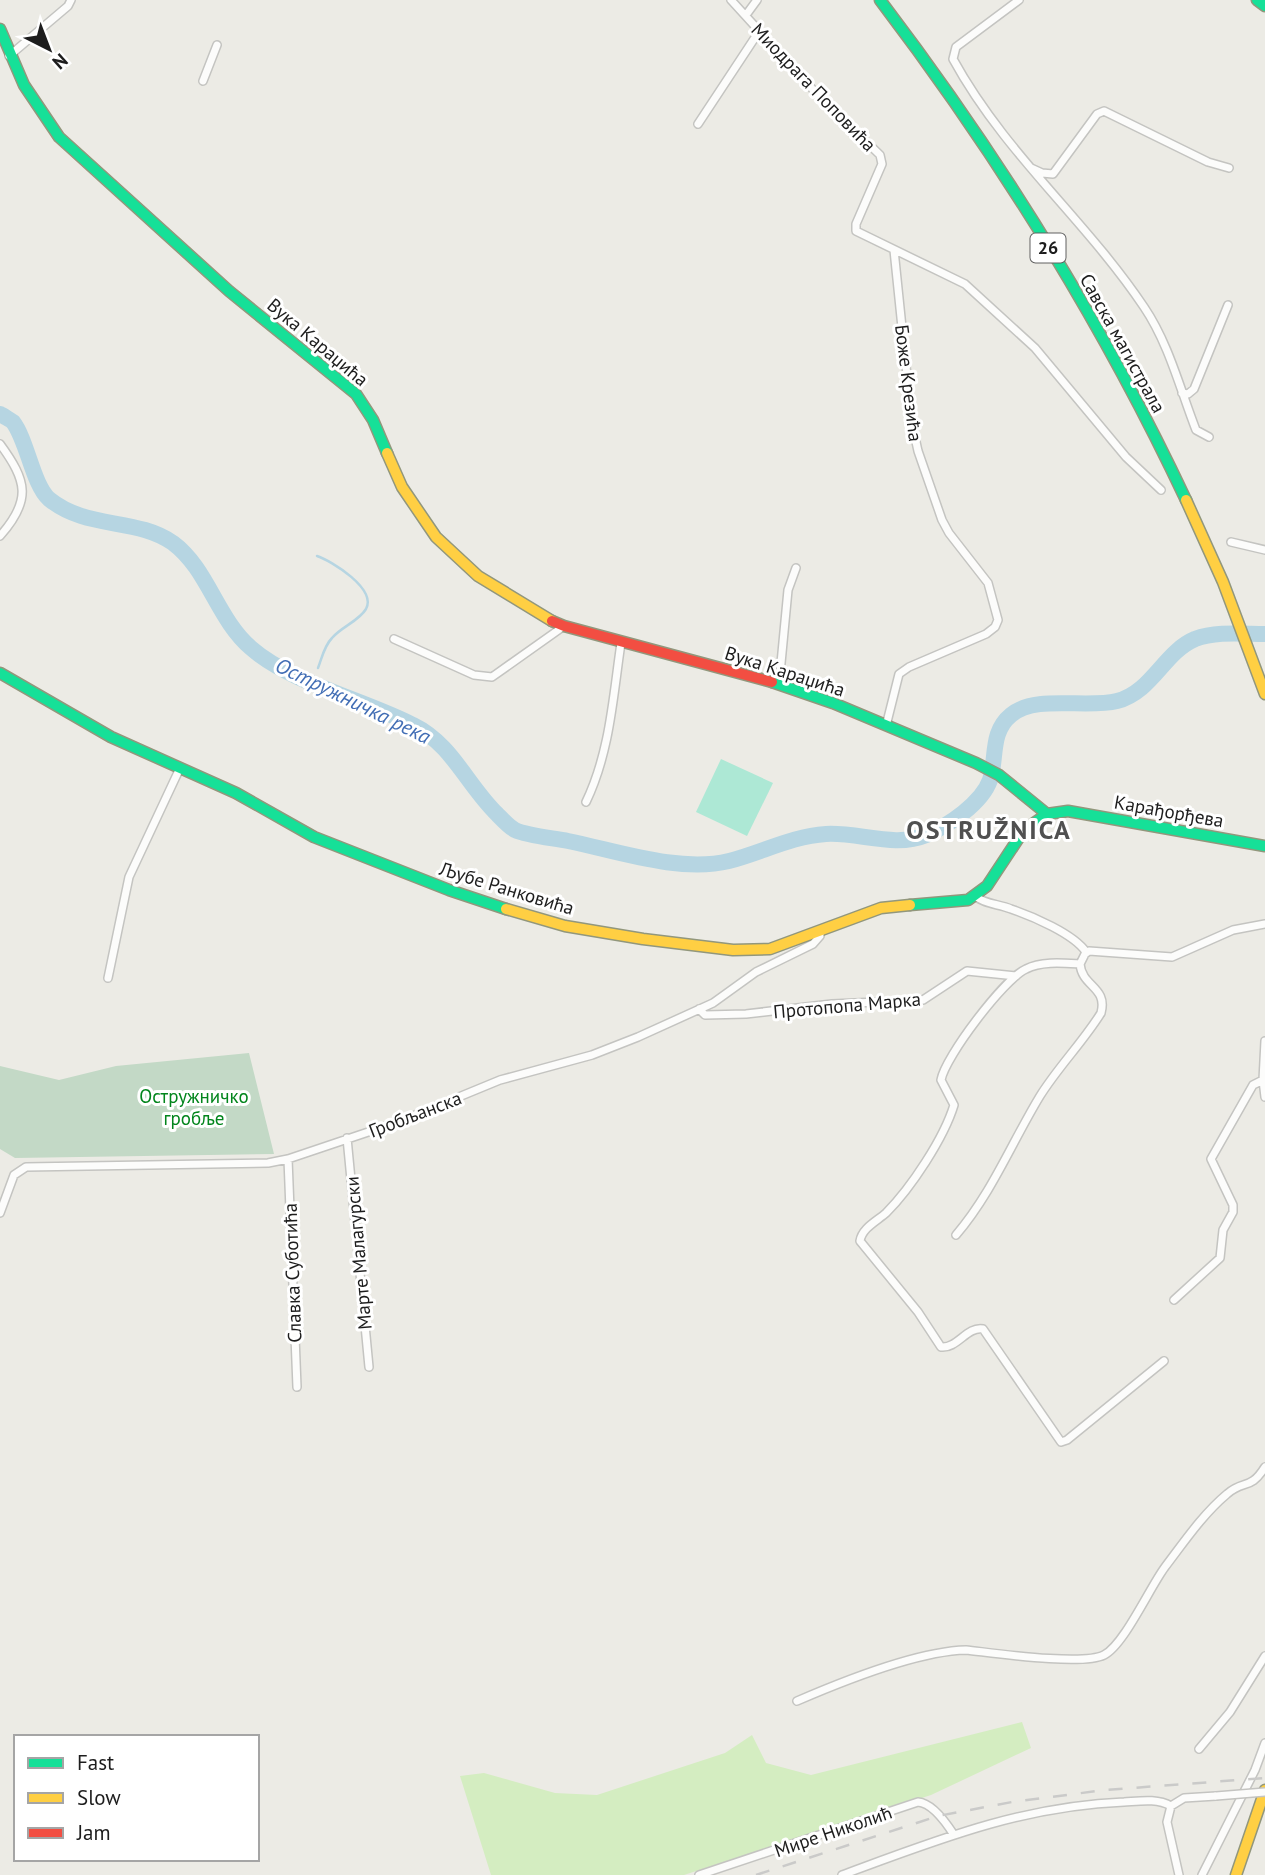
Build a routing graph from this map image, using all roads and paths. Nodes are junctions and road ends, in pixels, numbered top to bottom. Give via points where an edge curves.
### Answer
1 (71, 0) edge
2 (731, 0) edge
3 (757, 0) edge
4 (880, 0) edge
5 (1019, 0) edge
6 (1257, 0) edge
7 (1265, 6) edge
8 (746, 15) junction
9 (0, 29) edge
10 (758, 29) junction
11 (218, 45) dead end
12 (9, 56) junction
13 (203, 81) dead end
14 (698, 124) dead end
15 (1025, 163) junction
16 (1229, 168) dead end
17 (894, 250) junction
18 (1228, 305) dead end
19 (1182, 393) junction
20 (1209, 437) dead end
21 (0, 444) edge
22 (1161, 489) dead end
23 (0, 536) edge
24 (1231, 542) dead end
25 (1265, 550) edge
26 (796, 568) dead end
27 (564, 626) junction
28 (394, 639) dead end
29 (621, 643) junction
30 (0, 673) edge
31 (779, 684) junction
32 (1265, 694) edge
33 (886, 726) junction
34 (180, 768) junction
35 (586, 802) dead end
36 (1047, 814) junction
37 (1265, 846) edge
38 (975, 896) junction
39 (1265, 924) edge
40 (820, 931) junction
41 (1086, 953) junction
42 (1080, 964) junction
43 (1016, 976) junction
44 (108, 978) dead end
45 (699, 1009) junction
46 (1265, 1041) edge
47 (1263, 1080) junction
48 (1265, 1097) edge
49 (347, 1139) junction
50 (288, 1159) junction
51 (0, 1213) edge
52 (956, 1235) dead end
53 (1174, 1300) dead end
54 (1164, 1361) dead end
55 (369, 1367) dead end
56 (297, 1387) dead end
57 (1265, 1467) edge
58 (1265, 1656) edge
59 (797, 1701) dead end
60 (1265, 1743) edge
61 (1199, 1749) dead end
62 (1265, 1791) edge
63 (1171, 1806) junction
64 (954, 1835) junction
65 (699, 1875) edge
66 (842, 1875) edge
67 (1179, 1875) edge
68 (1202, 1875) edge
69 (1236, 1875) edge

1 - 12 street
2 - 8 street, Миодрага Поповића
3 - 8 street
4 - 32 street, Савска магистрала / 26 via 988,154 1124,376 1204,537
5 - 15 street via 954,50 953,59
6 - 7 street
8 - 10 street, Миодрага Поповића
9 - 12 street, Вука Караџића
10 - 14 street
10 - 17 street, Миодрага Поповића via 880,155 882,164 856,231
11 - 13 street
12 - 27 street, Вука Караџића via 36,108 59,137 229,291 356,394 373,420 402,487 436,537 478,576
15 - 16 street via 1053,174 1097,114 1104,111
15 - 19 street via 1083,227 1144,308
17 - 22 street, Миодрага Поповића via 965,284 1035,348 1126,457
17 - 33 street, Боже Крезића via 918,451 942,520 988,583 998,621 992,630 899,674
18 - 19 street via 1194,389
19 - 20 street via 1196,430
21 - 23 street via 17,473 23,495
24 - 25 street
26 - 31 street via 788,590
27 - 28 street via 492,677 474,675
27 - 29 street, Вука Караџића
29 - 31 street, Вука Караџића
29 - 35 street via 610,730
30 - 34 street, Љубе Ранковића via 100,732
31 - 33 street, Вука Караџића
33 - 36 street, Вука Караџића via 999,775
34 - 40 street, Љубе Ранковића via 335,846 449,890 565,926 746,951 784,945
34 - 44 street via 129,877
36 - 37 street, Карађорђева via 1068,811
36 - 38 street via 1024,830 987,886
38 - 40 street, Љубе Ранковића via 958,902 881,908
38 - 41 street via 1055,929
39 - 41 street via 1233,930 1172,957
40 - 45 street, Гробљанска via 818,941 755,972
41 - 42 street
42 - 43 street, Протопопа Марка via 1036,965
42 - 52 street via 1083,976 1101,995 1101,1013 1040,1096 986,1195
43 - 45 street, Протопопа Марка via 967,971 923,1000 746,1014 705,1015
43 - 54 street via 946,1065 942,1080 954,1105 926,1160 892,1206 860,1237 861,1243 941,1347 983,1329 1061,1442
45 - 49 street, Гробљанска via 592,1055 524,1072
46 - 47 street
47 - 48 street
47 - 53 street via 1253,1085 1211,1159 1233,1205 1223,1230 1220,1258
49 - 50 street, Гробљанска
49 - 55 street, Марте Малагурски
50 - 51 street, Гробљанска via 26,1167 14,1175
50 - 56 street, Славка Суботића
57 - 59 street via 1255,1482 1230,1491 1202,1520 1162,1570 1123,1634 1103,1655 1051,1658 953,1651 904,1662
58 - 61 street via 1230,1712
60 - 68 street
62 - 63 street, bridge via 1184,1798
62 - 69 street
63 - 64 street via 1158,1801 1060,1807
63 - 67 street via 1167,1822
64 - 65 street, Мире Николић via 927,1804 918,1802
64 - 66 street

